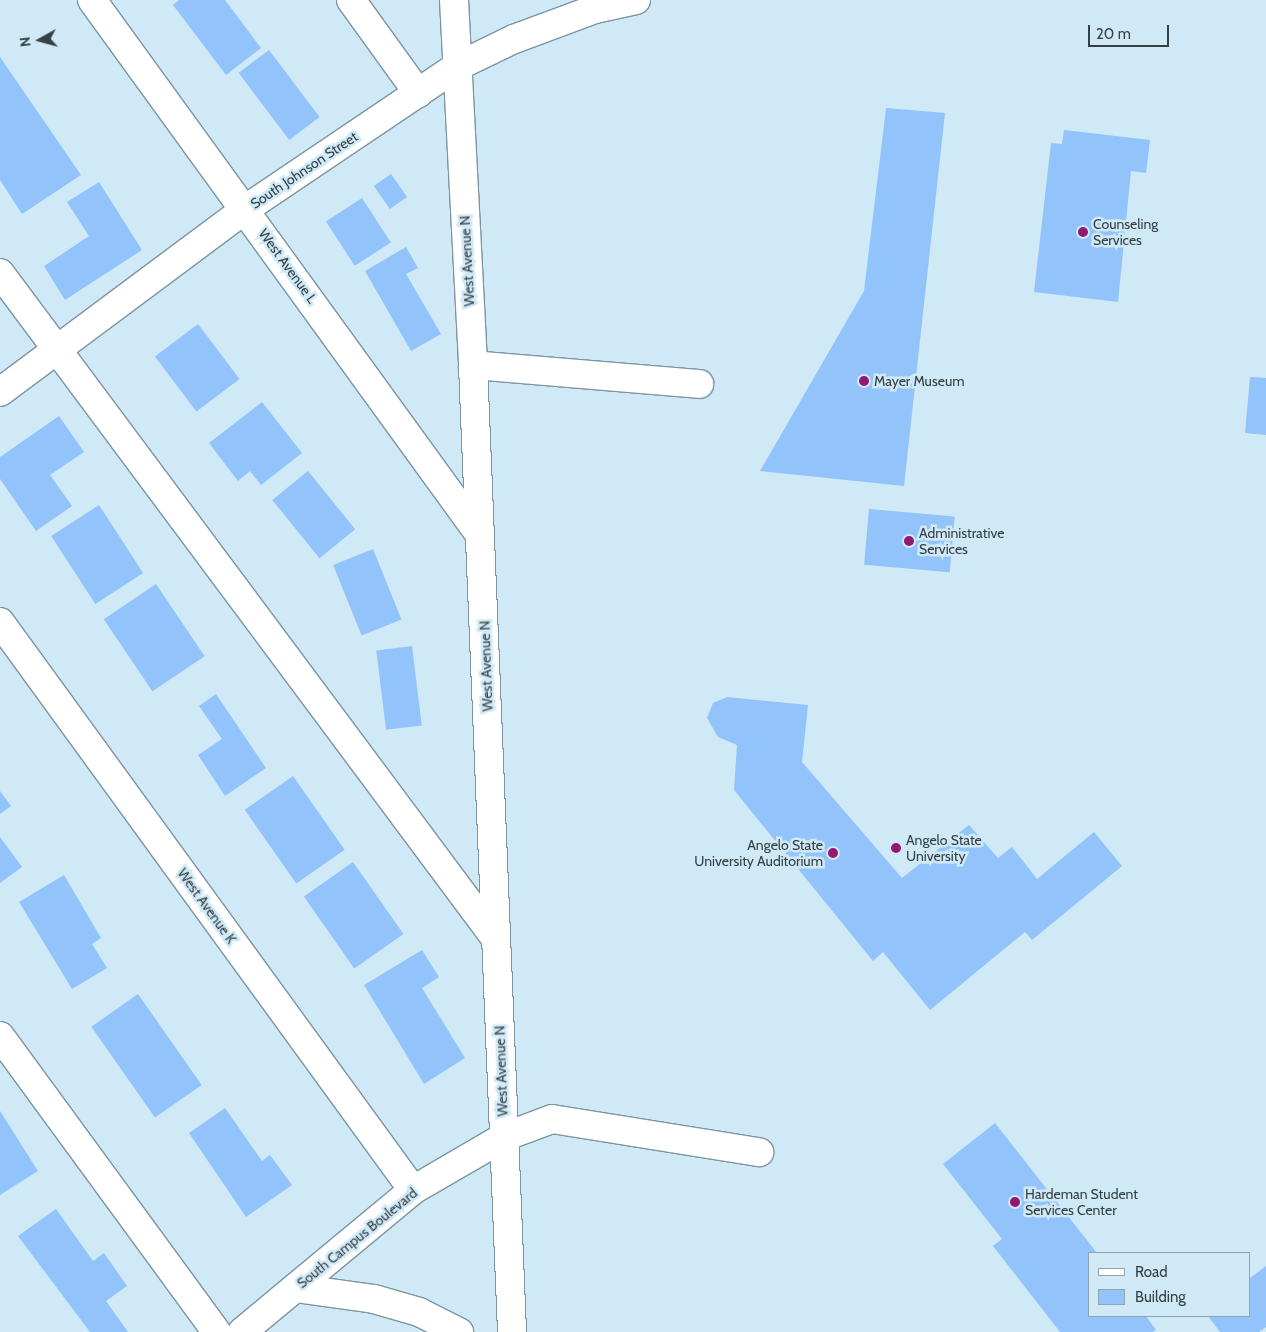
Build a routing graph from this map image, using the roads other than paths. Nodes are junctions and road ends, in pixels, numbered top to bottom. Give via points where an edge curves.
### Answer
1 (92, 0) edge
2 (351, 0) edge
3 (454, 0) edge
4 (636, 0) edge
5 (456, 67) junction
6 (418, 93) junction
7 (247, 208) junction
8 (0, 273) edge
9 (58, 349) junction
10 (473, 365) junction
11 (699, 384) dead end
12 (0, 392) edge
13 (480, 535) junction
14 (0, 622) edge
15 (496, 939) junction
16 (0, 1036) edge
17 (504, 1137) junction
18 (758, 1152) dead end
19 (413, 1190) junction
20 (295, 1288) junction
21 (217, 1332) edge
22 (242, 1332) edge
23 (459, 1332) edge
24 (512, 1332) edge

1 - 7 street, West Avenue L
2 - 6 street
3 - 5 street, West Avenue N
4 - 5 street, South Johnson Street via 595,9 514,39
5 - 6 street, South Johnson Street
5 - 10 street, West Avenue N
6 - 7 street, South Johnson Street
7 - 9 street, South Johnson Street
7 - 13 street, West Avenue L
8 - 9 street
9 - 12 street, South Johnson Street
9 - 15 street
10 - 11 street
10 - 13 street, West Avenue N
13 - 15 street, West Avenue N
14 - 19 street, West Avenue K
15 - 17 street, West Avenue N
16 - 21 street
17 - 18 street, South Campus Boulevard via 552,1119
17 - 19 street, South Campus Boulevard
17 - 24 street, West Avenue N
19 - 20 street, South Campus Boulevard
20 - 22 street, South Campus Boulevard
20 - 23 street via 374,1299 419,1312

